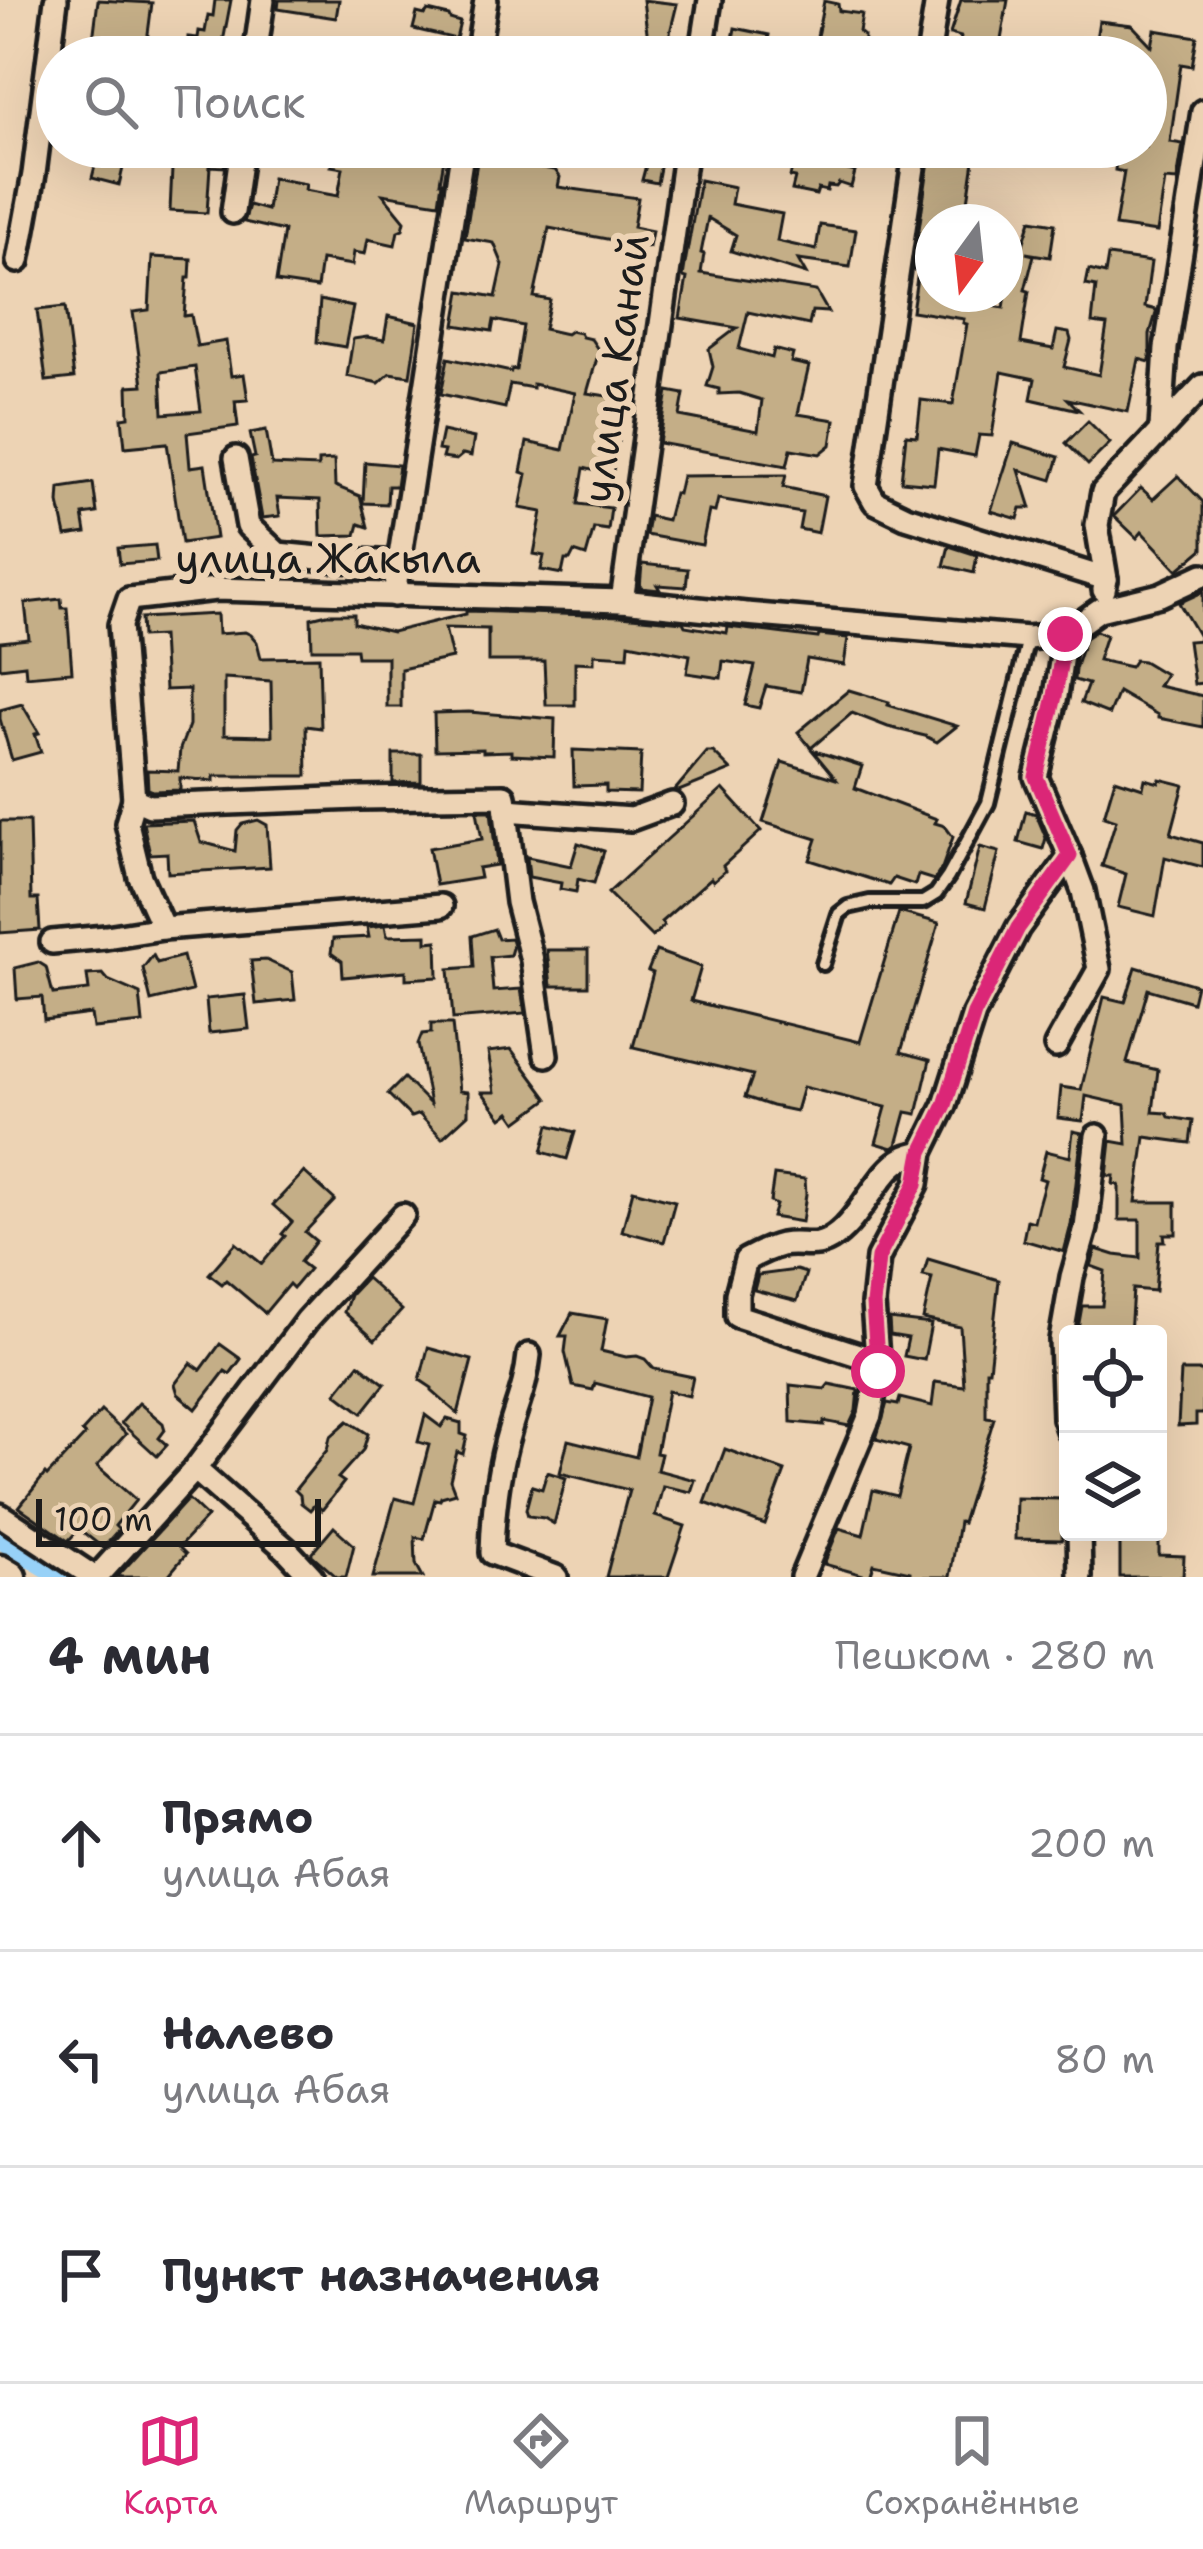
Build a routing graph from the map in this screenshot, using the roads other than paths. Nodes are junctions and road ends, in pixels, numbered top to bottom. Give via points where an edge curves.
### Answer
1 (56, 0) edge
2 (263, 0) edge
3 (486, 0) edge
4 (710, 0) edge
5 (937, 0) edge
6 (51, 36) edge
7 (258, 36) edge
8 (480, 36) edge
9 (704, 36) edge
10 (931, 36) edge
11 (1203, 112) edge
12 (36, 158) edge
13 (239, 168) edge
14 (460, 168) edge
15 (683, 168) edge
16 (913, 168) edge
17 (232, 212) dead end
18 (18, 261) dead end
19 (1203, 386) edge
20 (1162, 428) junction
21 (236, 458) dead end
22 (399, 562) junction
23 (1203, 575) edge
24 (1106, 579) junction
25 (394, 595) junction
26 (622, 601) junction
27 (1099, 610) junction
28 (1065, 634) junction
29 (1028, 638) junction
30 (134, 799) junction
31 (672, 803) dead end
32 (506, 810) junction
33 (1070, 856) junction
34 (441, 906) dead end
35 (164, 928) junction
36 (52, 942) dead end
37 (823, 964) dead end
38 (1056, 1046) dead end
39 (546, 1055) dead end
40 (1096, 1136) dead end
41 (922, 1152) junction
42 (403, 1216) dead end
43 (1064, 1325) edge
44 (529, 1355) dead end
45 (877, 1361) junction
46 (195, 1469) junction
47 (0, 1515) edge
48 (1079, 1541) edge
49 (0, 1571) edge
50 (10, 1577) edge
51 (95, 1577) edge
52 (312, 1577) edge
53 (554, 1577) edge
54 (802, 1577) edge
55 (1080, 1577) edge

1 - 6 street
2 - 7 street
3 - 8 street
4 - 9 street
5 - 10 street
11 - 20 street via 1166,348
12 - 18 street
13 - 17 street
14 - 22 street
15 - 26 street, улица Канай
16 - 24 street via 866,485 875,502 906,517
19 - 20 street
20 - 24 street via 1103,492 1097,525
21 - 22 street via 248,526 278,554
22 - 25 street
23 - 27 street, улица Жакыла
24 - 27 street
25 - 26 street, улица Жакыла
25 - 30 street, улица Жакыла via 216,589 129,599 120,625
26 - 29 street, улица Жакыла
27 - 28 street, улица Жакыла
28 - 29 street, улица Жакыла
28 - 33 street via 1036,777
29 - 37 lane via 988,803 948,877 922,902 848,907
30 - 32 street via 149,806 504,796
30 - 35 street via 128,823 140,877
31 - 32 street via 631,819
32 - 39 street
33 - 38 street via 1099,969
33 - 41 street via 1018,928 984,995
34 - 35 street
35 - 36 street
40 - 43 street
41 - 45 street via 916,1184 878,1258
41 - 45 street via 885,1174 837,1235 818,1246 773,1246 746,1260 737,1294 737,1316
42 - 46 street via 307,1320
44 - 53 street via 493,1514 492,1553
45 - 54 street via 870,1415
46 - 51 street
46 - 52 street
47 - 51 street
48 - 55 street
49 - 50 main road

